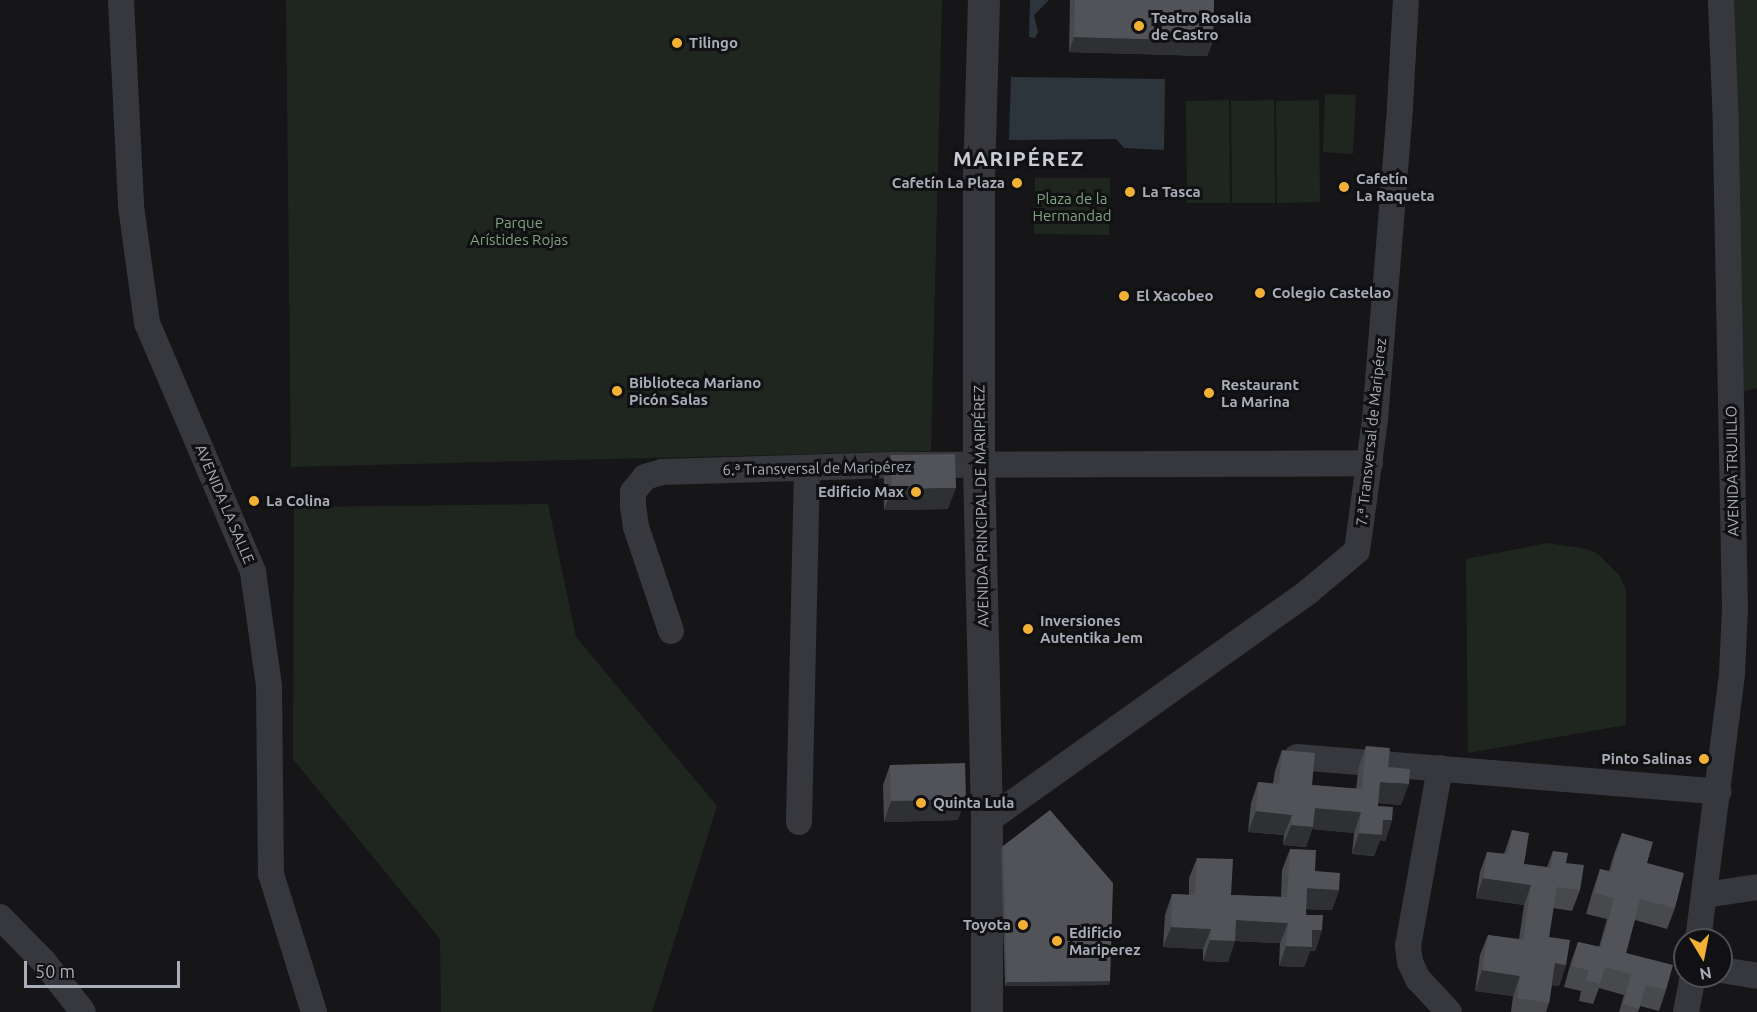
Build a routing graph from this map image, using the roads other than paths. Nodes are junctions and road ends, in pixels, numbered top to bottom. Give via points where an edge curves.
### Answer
1 (121, 0) edge
2 (984, 0) edge
3 (1406, 0) edge
4 (1721, 0) edge
5 (1370, 463) junction
6 (979, 466) junction
7 (807, 468) junction
8 (671, 631) dead end
9 (1297, 757) edge
10 (1440, 768) junction
11 (1719, 792) junction
12 (987, 821) junction
13 (799, 822) dead end
14 (1757, 887) edge
15 (1705, 895) junction
16 (0, 917) edge
17 (1700, 928) edge
18 (1733, 972) edge
19 (1757, 976) edge
20 (1691, 988) edge
21 (83, 1012) edge
22 (314, 1012) edge
23 (987, 1012) edge
24 (1449, 1012) edge
25 (1686, 1012) edge

1 - 22 street, AVENIDA LA SALLE via 131,206 147,323 253,572 270,687 271,874
2 - 6 street, AVENIDA PRINCIPAL DE MARIPÉREZ via 979,179
3 - 5 street, 7.ª Transversal de Maripérez via 1400,118
4 - 11 street, AVENIDA TRUJILLO via 1735,610
5 - 6 street, 6.ª Transversal de Maripérez
5 - 12 street, 7.ª Transversal de Maripérez via 1357,551 1309,591
6 - 7 street, 6.ª Transversal de Maripérez
6 - 12 street, AVENIDA PRINCIPAL DE MARIPÉREZ
7 - 8 street, 6.ª Transversal de Maripérez via 662,472 645,477 633,492 636,527
7 - 13 street
9 - 10 street
10 - 11 street
10 - 24 street via 1408,946 1418,979
11 - 15 street, AVENIDA TRUJILLO
12 - 23 street, AVENIDA PRINCIPAL DE MARIPÉREZ
14 - 15 street
15 - 17 street, AVENIDA TRUJILLO
16 - 21 street via 44,962
18 - 19 street
20 - 25 street

